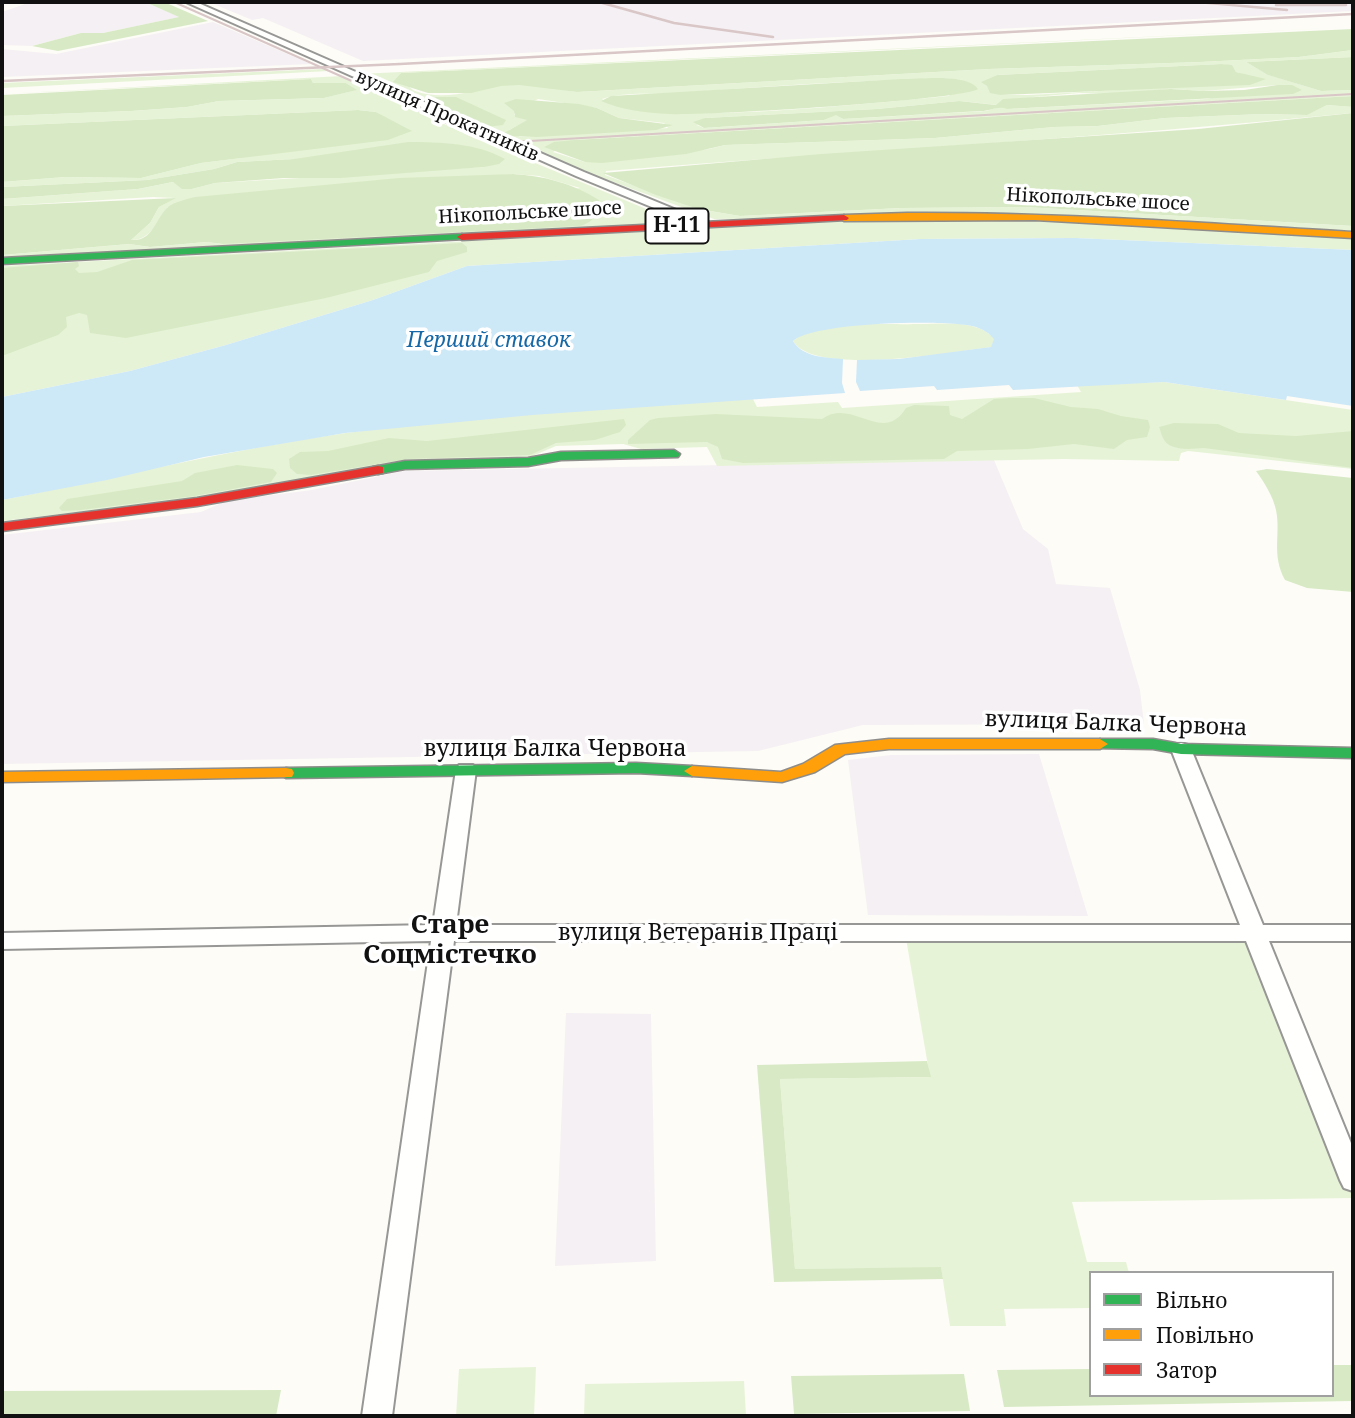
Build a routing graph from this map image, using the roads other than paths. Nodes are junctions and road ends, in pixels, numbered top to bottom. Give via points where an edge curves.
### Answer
1 (190, 2) edge
2 (707, 225) junction
3 (1353, 235) edge
4 (2, 261) edge
5 (674, 454) dead end
6 (2, 527) edge
7 (1181, 749) junction
8 (1353, 753) edge
9 (466, 770) junction
10 (2, 777) edge
11 (1254, 932) junction
12 (443, 933) junction
13 (1353, 933) edge
14 (2, 941) edge
15 (1353, 1180) edge
16 (377, 1416) edge

1 - 2 street, вулиця Прокатників
2 - 3 main road, Нікопольське шосе / Н-11 via 957,214
2 - 4 main road, Нікопольське шосе / Н-11
5 - 6 main road via 405,465 197,502
7 - 8 main road, вулиця Балка Червона
7 - 9 main road, вулиця Балка Червона via 1140,744 889,744 841,750 782,777 636,768
7 - 11 street
9 - 10 main road, вулиця Балка Червона
9 - 12 street
11 - 12 street, вулиця Ветеранів Праці
11 - 13 street, вулиця Ветеранів Праці
11 - 15 street
12 - 14 street, вулиця Ветеранів Праці
12 - 16 street

